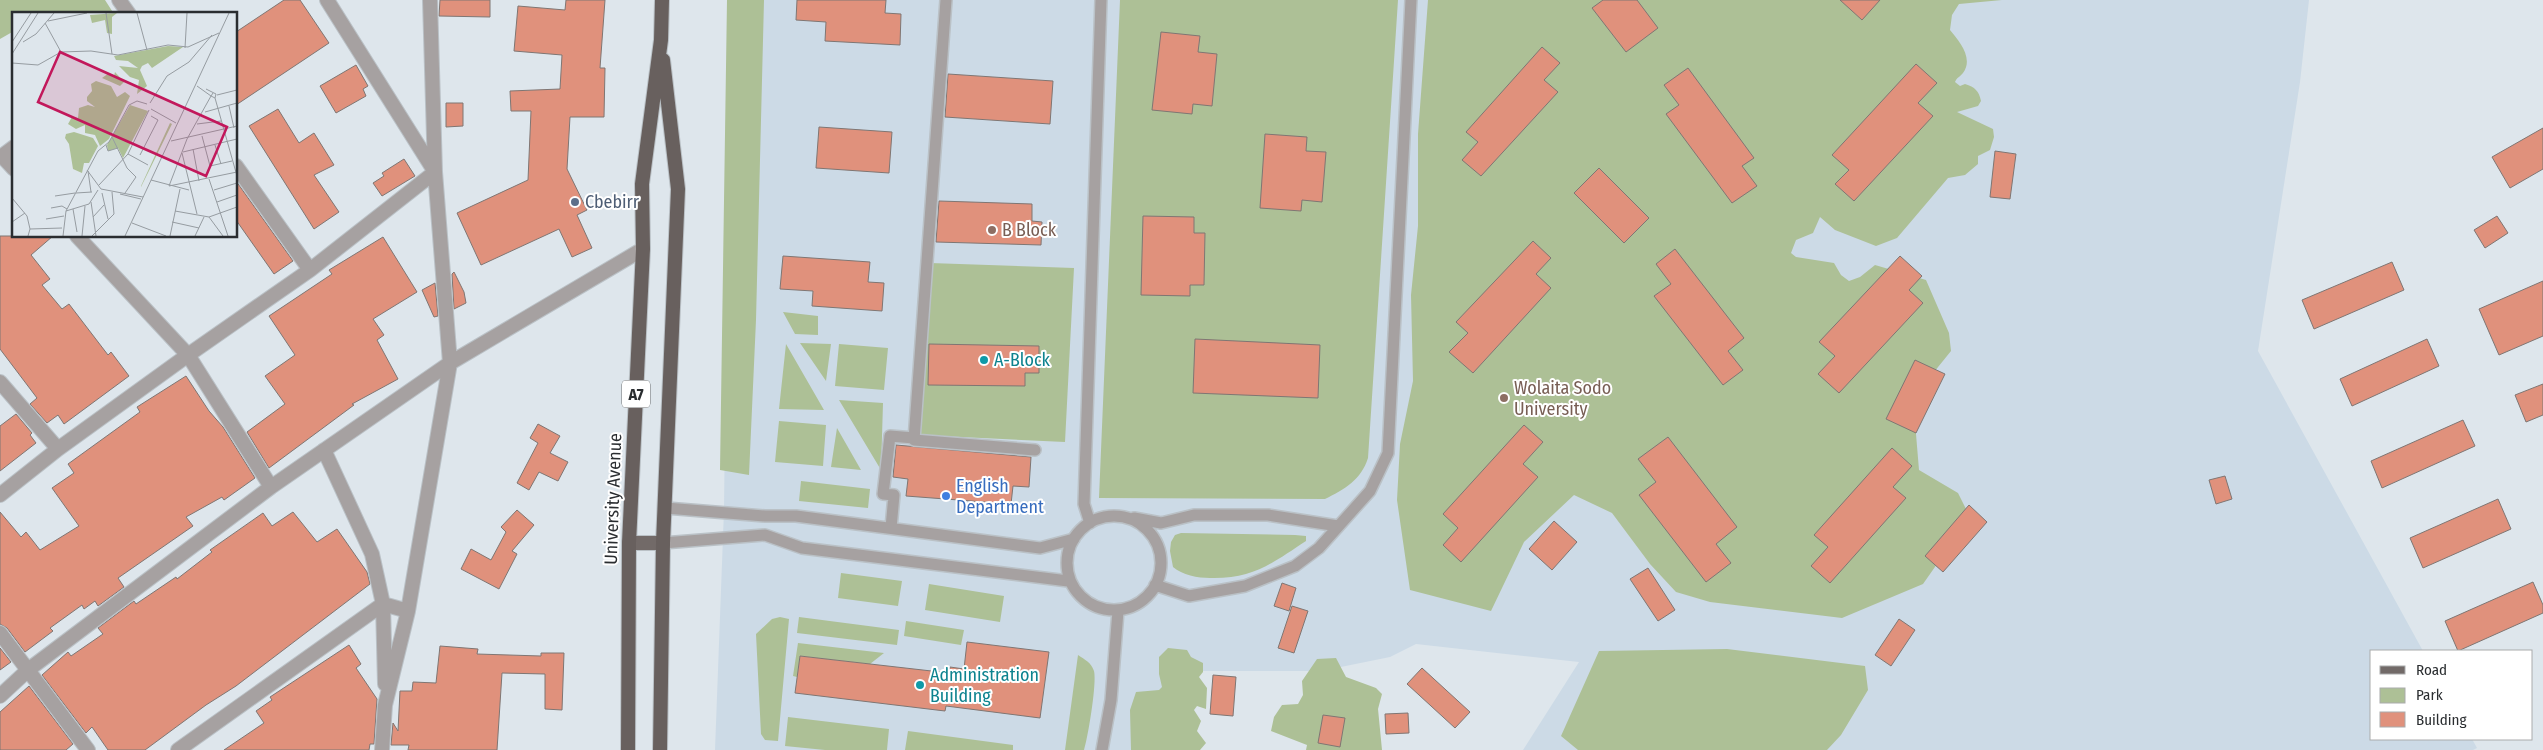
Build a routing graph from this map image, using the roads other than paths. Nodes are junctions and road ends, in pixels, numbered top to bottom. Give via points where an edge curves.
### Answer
1 (120, 0) edge
2 (327, 0) edge
3 (430, 0) edge
4 (662, 0) edge
5 (946, 0) edge
6 (1101, 0) edge
7 (1411, 0) edge
8 (128, 12) edge
9 (661, 40) junction
10 (12, 148) edge
11 (1, 156) edge
12 (12, 166) edge
13 (238, 169) edge
14 (435, 172) junction
15 (79, 238) edge
16 (643, 249) junction
17 (310, 270) junction
18 (188, 355) junction
19 (450, 363) junction
20 (0, 382) edge
21 (914, 438) junction
22 (58, 449) junction
23 (324, 450) junction
24 (1035, 450) dead end
25 (271, 487) junction
26 (0, 495) edge
27 (666, 508) junction
28 (1124, 516) junction
29 (1090, 523) junction
30 (1338, 526) junction
31 (891, 528) junction
32 (1074, 539) junction
33 (630, 543) junction
34 (663, 543) junction
35 (1068, 581) junction
36 (1155, 584) junction
37 (383, 604) junction
38 (1118, 611) junction
39 (408, 612) junction
40 (0, 633) edge
41 (28, 670) junction
42 (0, 696) edge
43 (385, 705) junction
44 (88, 750) edge
45 (178, 750) edge
46 (382, 750) edge
47 (628, 750) edge
48 (660, 750) edge
49 (1102, 750) edge

1 - 8 street
2 - 14 street
3 - 14 street
4 - 9 highway, University Avenue / A7
5 - 21 lane
6 - 29 lane via 1084,504
7 - 30 lane via 1388,453 1370,491
9 - 16 highway, University Avenue / A7 via 642,184
9 - 27 highway, University Avenue / A7 via 678,188
10 - 11 street
11 - 12 street
13 - 17 street
14 - 17 street
14 - 19 street
15 - 18 street
16 - 19 street
16 - 33 highway, University Avenue / A7
17 - 18 street
18 - 22 street
18 - 25 street
19 - 23 street
19 - 39 street
20 - 22 street
21 - 24 lane
21 - 31 lane via 890,436 883,494 894,495
22 - 26 street
23 - 25 street
23 - 37 street via 372,554
25 - 41 street
27 - 31 lane via 796,516
27 - 34 highway, University Avenue / A7
28 - 29 lane via 1101,518
28 - 30 lane via 1161,523 1194,516 1268,515
28 - 36 lane via 1144,527 1158,546 1159,570
29 - 32 lane
30 - 36 lane via 1319,548 1295,566 1245,586 1189,596
31 - 32 lane via 1040,548
32 - 35 lane via 1068,562
33 - 34 main road
33 - 47 highway, University Avenue / A7
34 - 35 lane via 765,535 802,548
34 - 48 highway, University Avenue / A7
35 - 38 lane via 1081,598 1093,606
36 - 38 lane via 1140,602
37 - 39 street
37 - 43 street
37 - 45 street
38 - 49 lane via 1111,700
39 - 43 street
40 - 41 street
41 - 42 street
41 - 44 street
43 - 46 street

